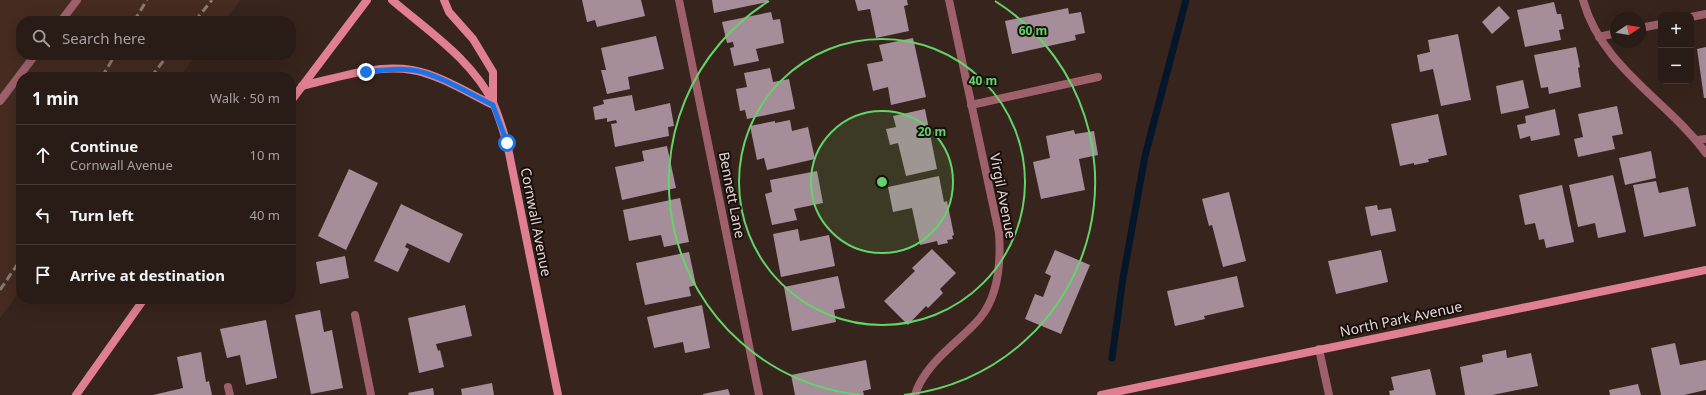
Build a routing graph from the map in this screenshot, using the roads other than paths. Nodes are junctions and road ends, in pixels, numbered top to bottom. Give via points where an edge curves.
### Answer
1 (77, 0) edge
2 (366, 0) edge
3 (392, 0) edge
4 (444, 0) edge
5 (679, 0) edge
6 (949, 0) edge
7 (1583, 0) edge
8 (1706, 14) edge
9 (65, 16) edge
10 (1694, 16) edge
11 (1658, 25) edge
12 (1646, 27) edge
13 (1610, 34) edge
14 (1600, 37) junction
15 (31, 60) edge
16 (22, 72) edge
17 (1098, 77) dead end
18 (16, 80) edge
19 (302, 86) junction
20 (296, 94) edge
21 (0, 101) edge
22 (971, 104) junction
23 (493, 105) junction
24 (1706, 139) edge
25 (1697, 140) junction
26 (1706, 153) edge
27 (1706, 270) edge
28 (140, 304) edge
29 (355, 315) dead end
30 (1319, 349) junction
31 (76, 395) edge
32 (371, 395) edge
33 (558, 395) edge
34 (759, 395) edge
35 (915, 395) edge
36 (1101, 395) edge
37 (1329, 395) edge

1 - 9 street
2 - 19 street
3 - 23 street, Cornwall Avenue via 464,61
4 - 23 street via 449,12 474,39 493,72
5 - 34 street, Bennett Lane
6 - 22 street, Virgil Avenue
7 - 14 street
8 - 10 street
11 - 12 street
13 - 14 street
14 - 25 street via 1627,74 1669,110
15 - 16 street
17 - 22 street
18 - 21 street
19 - 20 street
19 - 23 street via 394,68 435,76
22 - 35 street, Virgil Avenue via 999,233 999,271 986,310 939,357 919,384
23 - 33 street, Cornwall Avenue via 507,143
24 - 25 street
25 - 26 street
27 - 30 street, North Park Avenue
28 - 31 street
29 - 32 street
30 - 36 street, North Park Avenue
30 - 37 street

